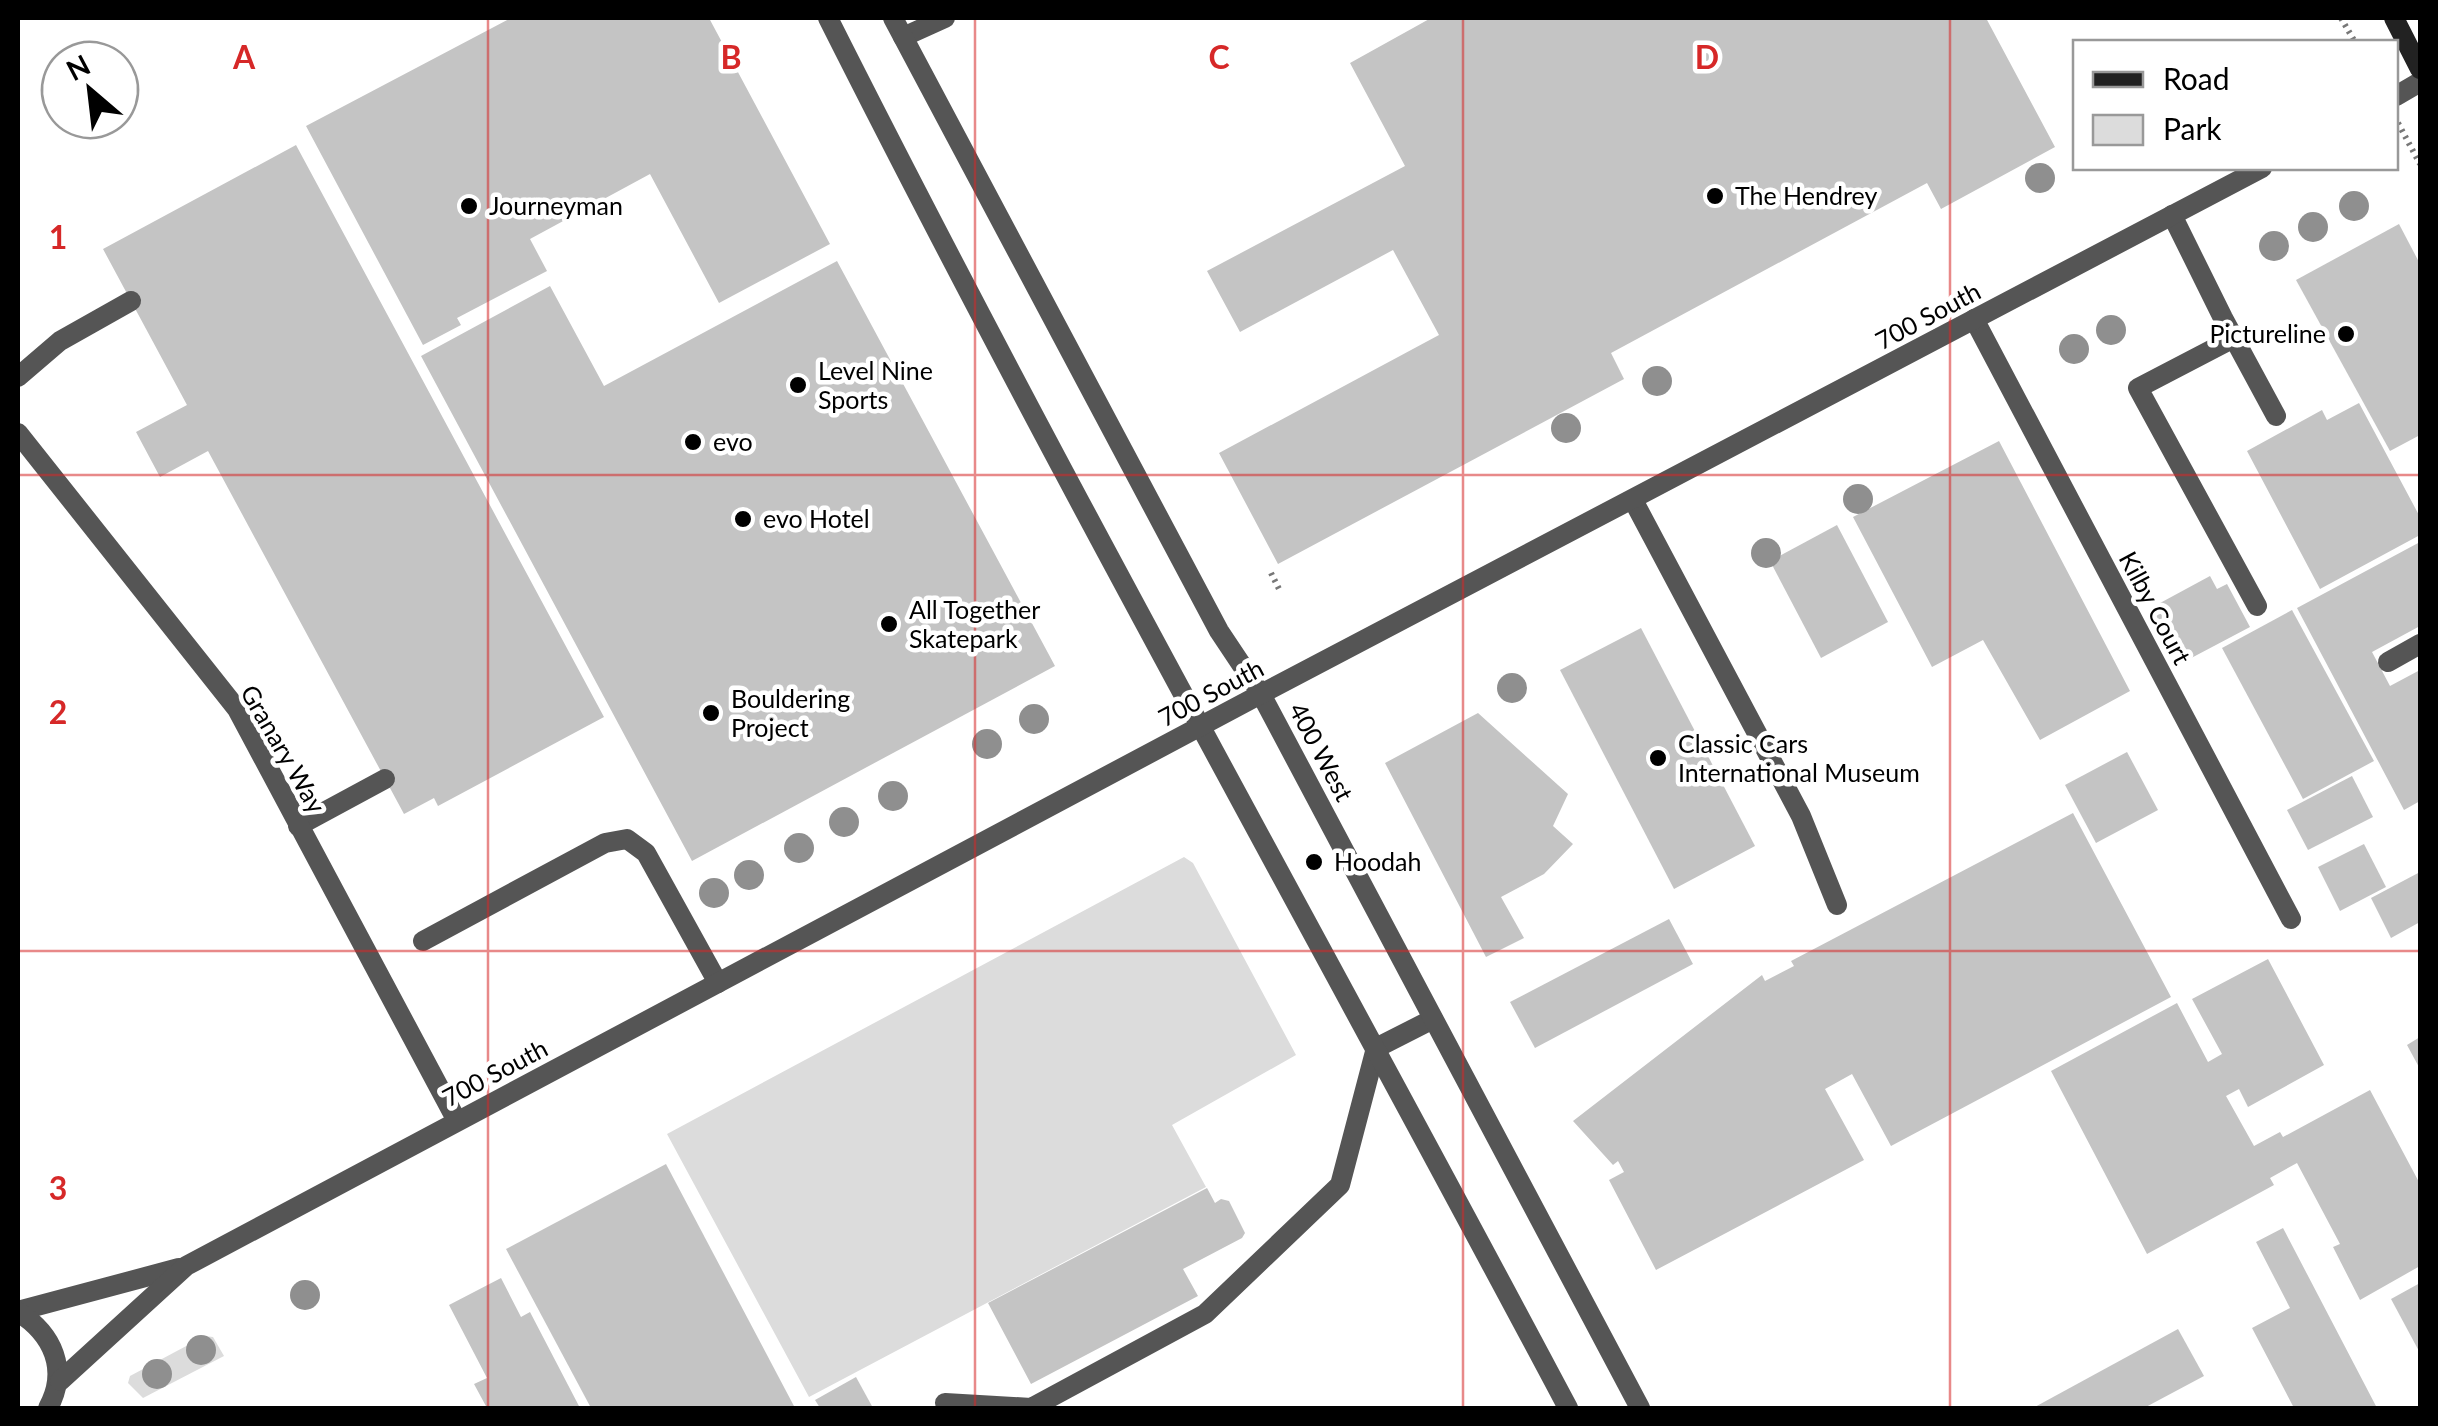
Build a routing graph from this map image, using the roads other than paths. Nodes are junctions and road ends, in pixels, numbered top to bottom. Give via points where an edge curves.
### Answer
1 (828, 18) edge
2 (892, 18) edge
3 (945, 18) edge
4 (2394, 18) edge
5 (903, 37) junction
6 (2420, 68) edge
7 (2420, 82) edge
8 (2398, 95) edge
9 (2258, 170) edge
10 (2172, 215) junction
11 (131, 301) dead end
12 (1974, 320) junction
13 (2234, 338) junction
14 (18, 378) edge
15 (2276, 416) dead end
16 (18, 434) edge
17 (1633, 500) junction
18 (2257, 606) dead end
19 (2420, 644) edge
20 (2388, 662) dead end
21 (1262, 694) junction
22 (1202, 726) junction
23 (385, 779) dead end
24 (298, 826) junction
25 (1837, 905) dead end
26 (2291, 919) dead end
27 (423, 941) dead end
28 (718, 983) junction
29 (1433, 1019) junction
30 (1376, 1048) junction
31 (457, 1121) junction
32 (186, 1266) junction
33 (18, 1312) edge
34 (55, 1399) edge
35 (945, 1403) dead end
36 (1568, 1408) edge
37 (1640, 1408) edge

1 - 22 street
2 - 5 street, 400 West
3 - 5 street
4 - 6 main road
5 - 21 street, 400 West via 1219,631
7 - 8 street
9 - 10 street, 700 South
10 - 12 street, 700 South
10 - 13 street
11 - 14 street via 60,340
12 - 17 street, 700 South
12 - 26 street, Kilby Court
13 - 15 street
13 - 18 street via 2138,388
16 - 24 street, Granary Way via 237,709
17 - 21 street, 700 South
17 - 25 street via 1801,816
19 - 20 street
21 - 22 street, 700 South
21 - 29 street, 400 West
22 - 28 street, 700 South
22 - 30 street
23 - 24 street
24 - 31 street, Granary Way
27 - 28 street via 604,844 627,839 646,853
28 - 31 street, 700 South
29 - 30 street
29 - 37 street, 400 West
30 - 35 street via 1340,1185 1205,1314 1031,1408
30 - 36 street
31 - 32 street, 700 South
32 - 33 street, 700 South
32 - 34 street, 700 South
33 - 34 street via 44,1332 54,1352

